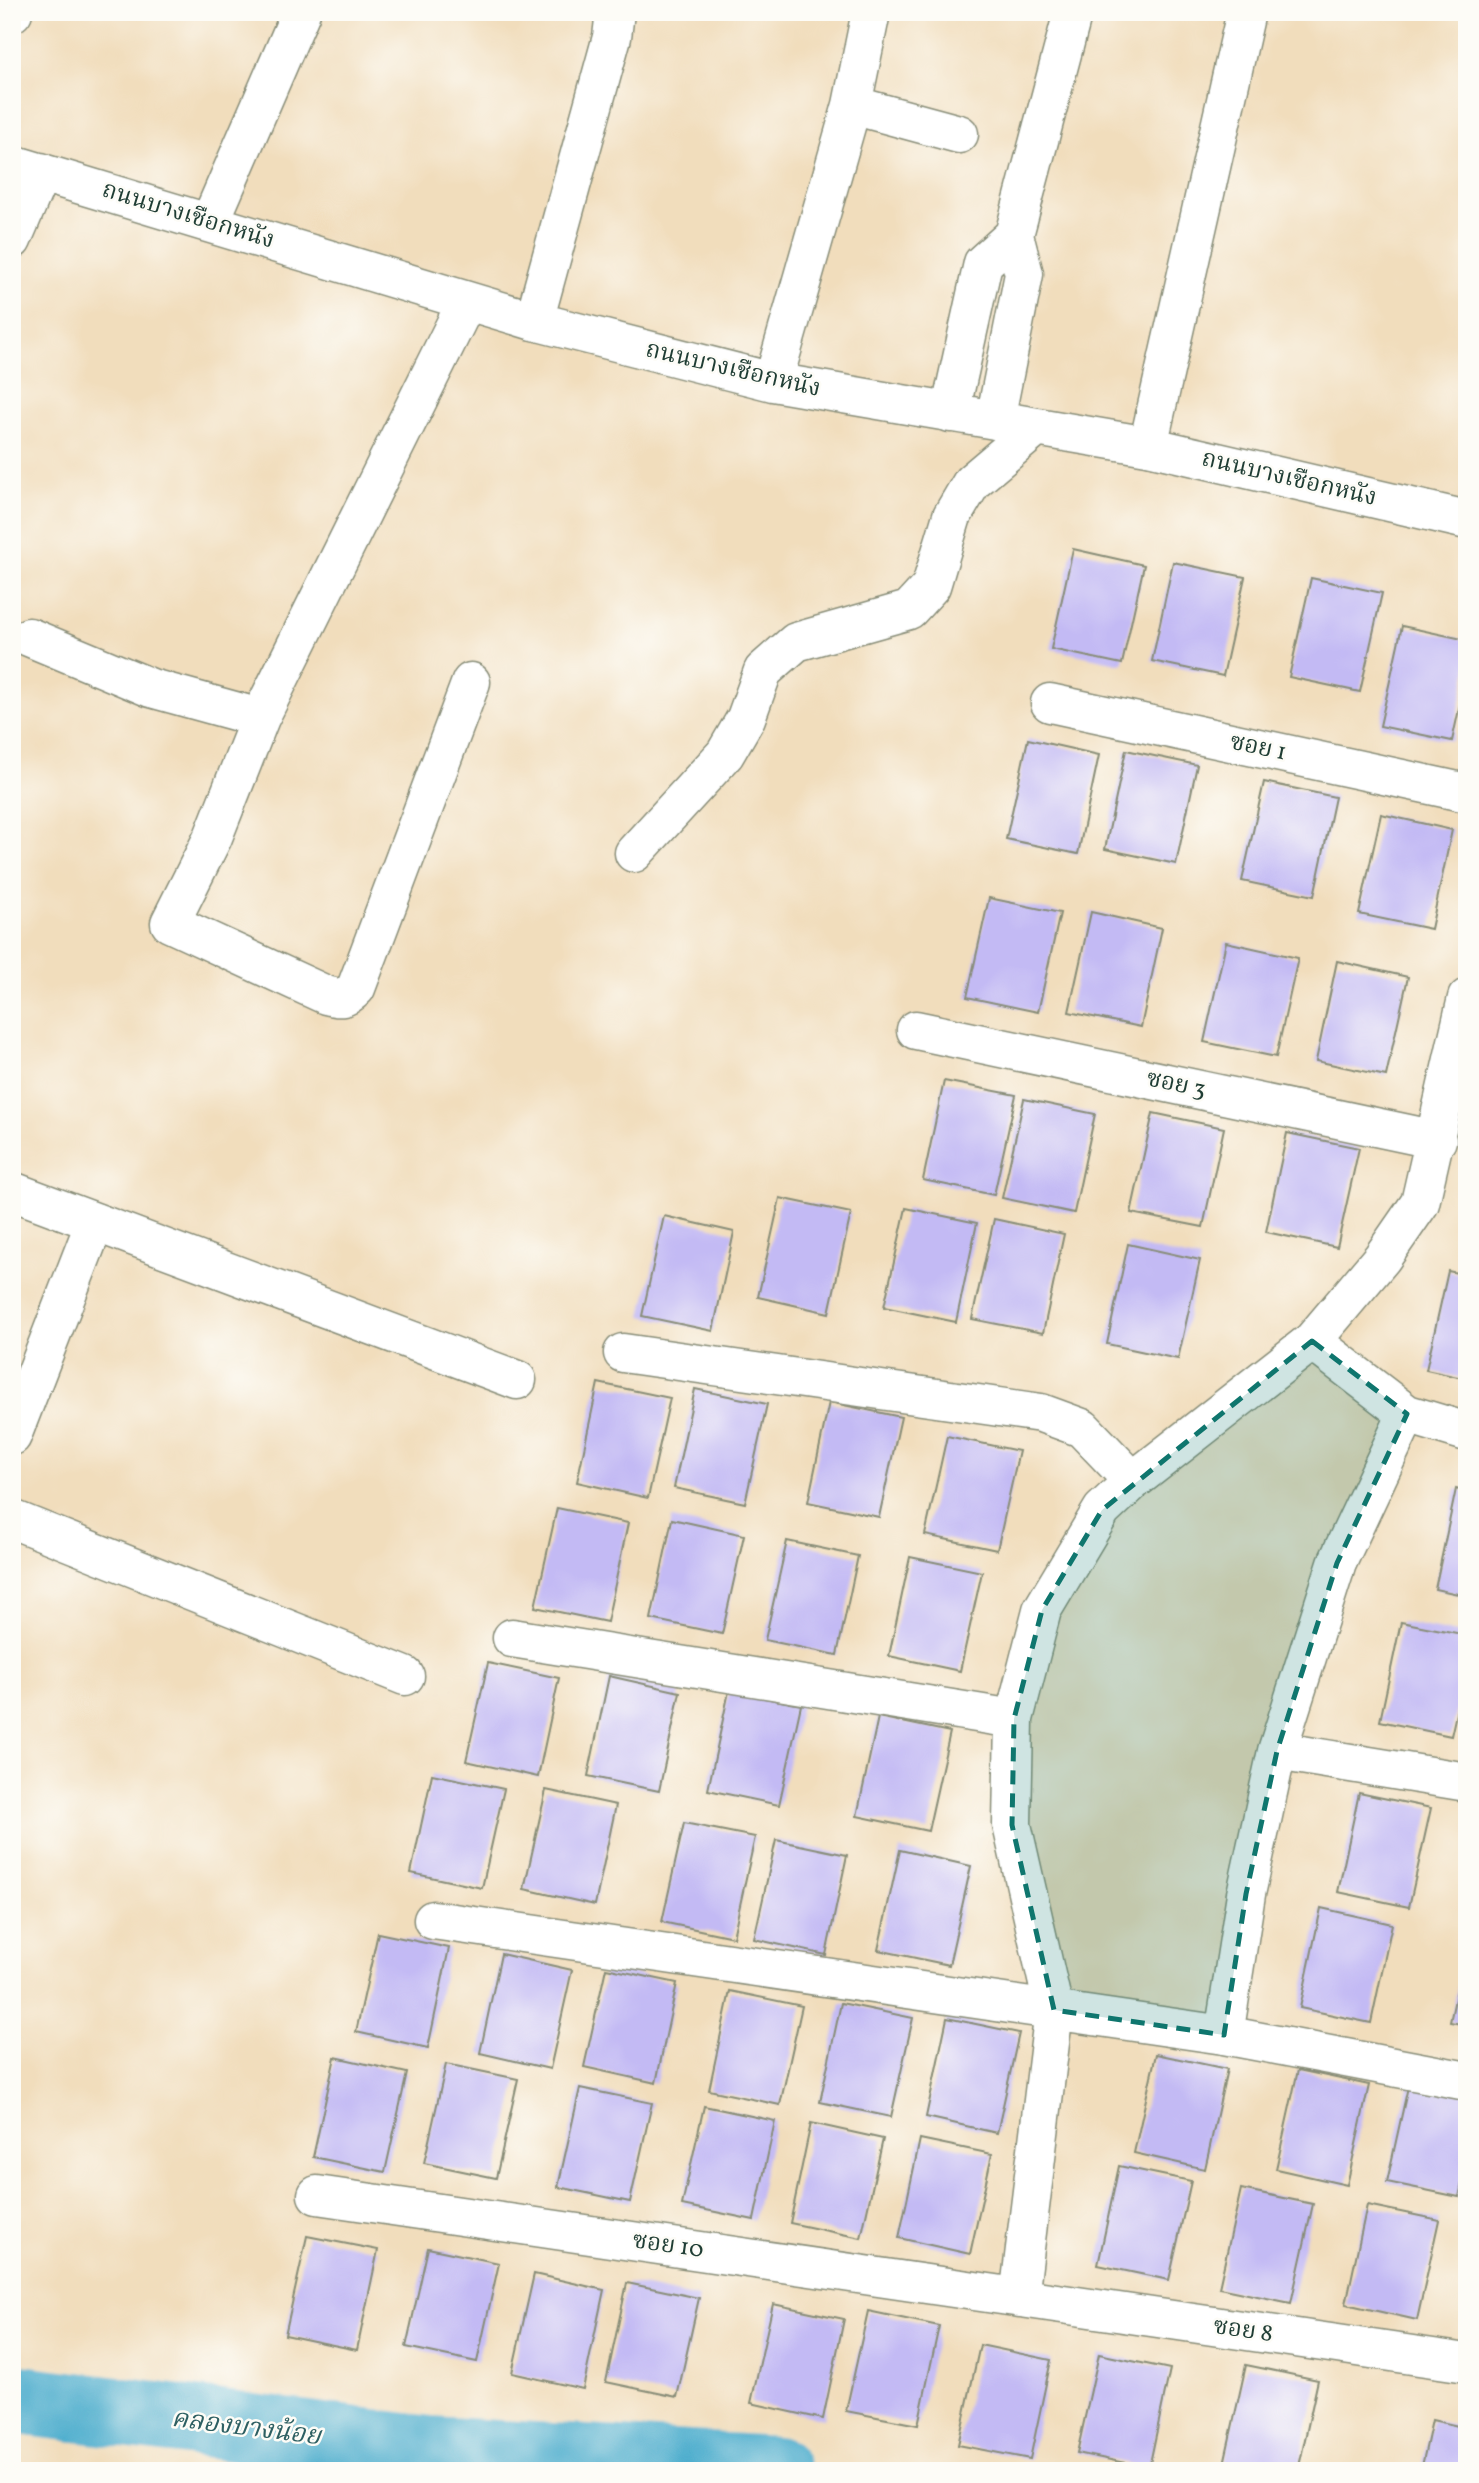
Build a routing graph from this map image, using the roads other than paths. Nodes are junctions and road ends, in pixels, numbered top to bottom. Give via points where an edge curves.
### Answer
1 (301, 12) edge
2 (615, 12) edge
3 (872, 12) edge
4 (1073, 12) edge
5 (1246, 12) edge
6 (852, 106) junction
7 (959, 134) dead end
8 (27, 168) edge
9 (210, 222) junction
10 (1014, 235) junction
11 (12, 240) edge
12 (467, 301) junction
13 (534, 321) junction
14 (774, 382) junction
15 (950, 413) junction
16 (995, 420) junction
17 (1037, 427) junction
18 (1148, 446) junction
19 (1467, 520) edge
20 (29, 638) dead end
21 (471, 682) dead end
22 (1050, 704) dead end
23 (260, 718) junction
24 (1467, 793) edge
25 (634, 853) dead end
26 (1467, 998) edge
27 (916, 1030) dead end
28 (1437, 1140) junction
29 (12, 1191) edge
30 (94, 1222) junction
31 (1312, 1341) junction
32 (623, 1353) dead end
33 (517, 1380) dead end
34 (1406, 1414) junction
35 (1467, 1432) edge
36 (12, 1436) edge
37 (1133, 1481) junction
38 (12, 1519) edge
39 (512, 1638) dead end
40 (405, 1676) dead end
41 (1014, 1719) junction
42 (1277, 1751) junction
43 (1467, 1782) edge
44 (433, 1920) dead end
45 (1054, 2010) junction
46 (1224, 2035) junction
47 (1467, 2081) edge
48 (317, 2195) dead end
49 (1019, 2298) junction
50 (1467, 2363) edge

1 - 9 street
2 - 13 street
3 - 6 street
4 - 10 street
5 - 18 street
6 - 7 street
6 - 14 street
8 - 9 street, ถนนบางเชือกหนัง
8 - 11 street
9 - 12 street, ถนนบางเชือกหนัง
10 - 15 street via 983,263
10 - 16 street via 1024,274
12 - 13 street, ถนนบางเชือกหนัง
12 - 23 street
13 - 14 street, ถนนบางเชือกหนัง
14 - 15 street, ถนนบางเชือกหนัง
15 - 16 street, ถนนบางเชือกหนัง
16 - 17 street, ถนนบางเชือกหนัง
17 - 18 street, ถนนบางเชือกหนัง
17 - 25 street via 972,482 952,516 931,586 909,610 796,642 763,671 746,718 725,754
18 - 19 street, ถนนบางเชือกหนัง
20 - 23 street via 151,688
21 - 23 street via 356,988 339,999 170,923 213,837
22 - 24 street, ซอย 1
26 - 28 street
27 - 28 street, ซอย 3
28 - 31 street via 1420,1203 1382,1258
29 - 30 street
30 - 33 street
30 - 36 street
31 - 34 street
31 - 37 street
32 - 37 street via 1041,1413 1082,1428
34 - 35 street
34 - 42 street via 1337,1563
37 - 41 street via 1102,1510 1042,1610
38 - 40 street
39 - 41 street
41 - 45 street via 1012,1825
42 - 43 street
42 - 46 street via 1246,1894
44 - 45 street
45 - 46 street
45 - 49 street
46 - 47 street
48 - 49 street, ซอย 10
49 - 50 street, ซอย 8

